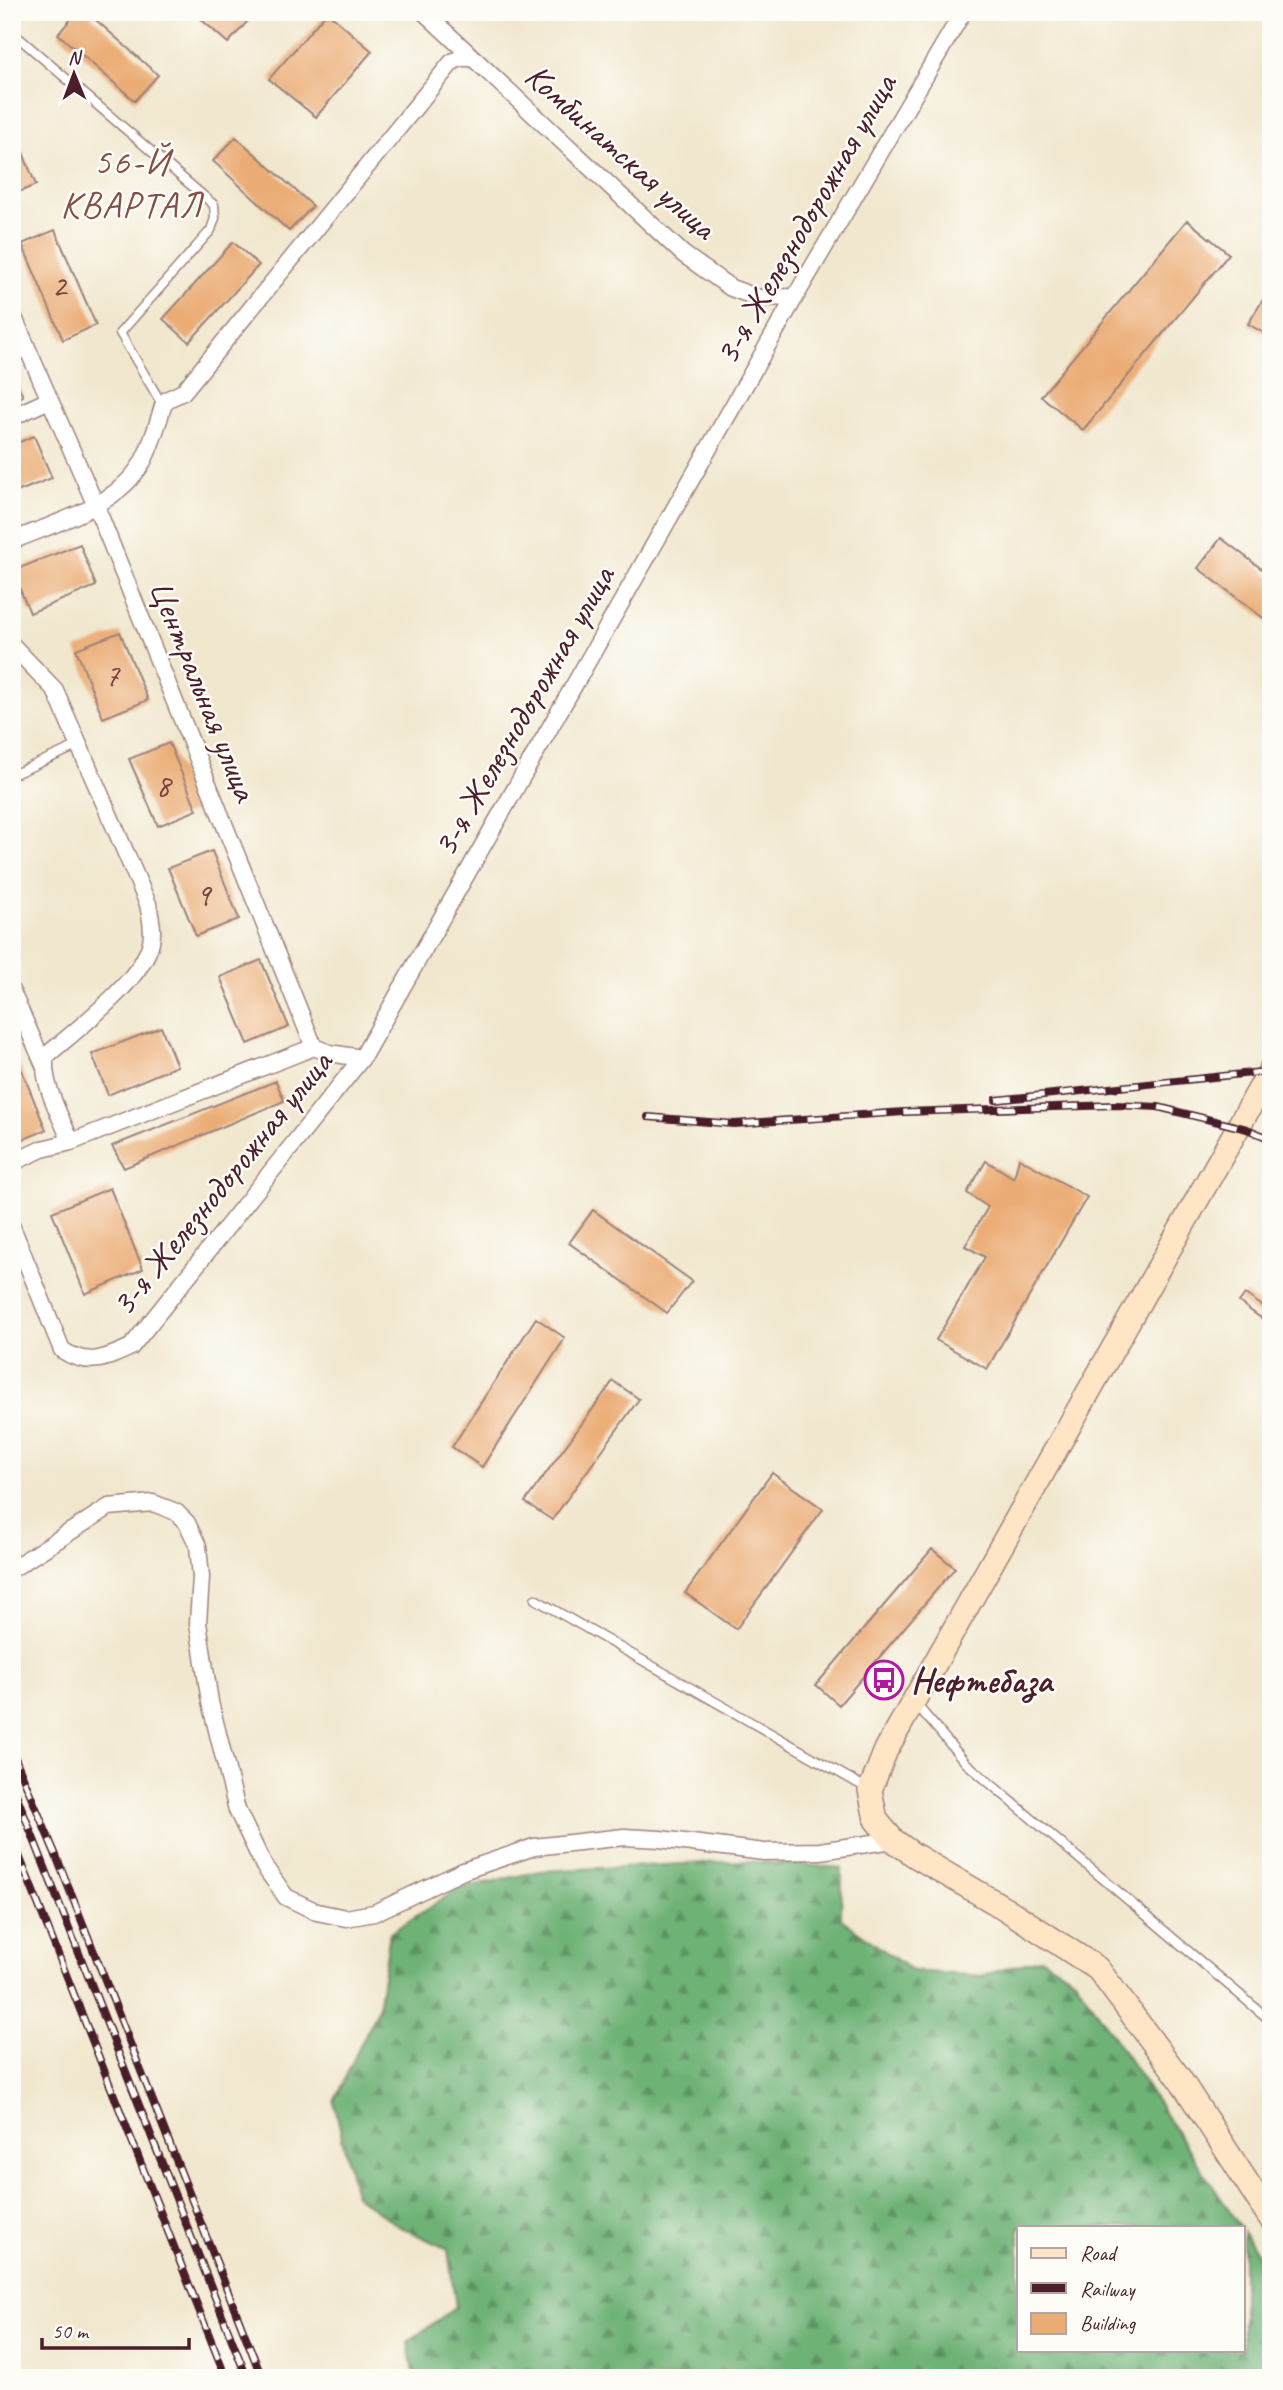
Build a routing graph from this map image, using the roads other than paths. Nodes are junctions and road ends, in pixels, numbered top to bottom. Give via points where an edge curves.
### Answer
1 (424, 12) edge
2 (963, 12) edge
3 (12, 32) edge
4 (472, 58) junction
5 (795, 297) junction
6 (12, 313) edge
7 (49, 401) junction
8 (163, 406) junction
9 (12, 417) edge
10 (96, 506) junction
11 (12, 541) edge
12 (12, 645) edge
13 (79, 745) junction
14 (12, 775) edge
15 (12, 992) edge
16 (314, 1046) junction
17 (362, 1058) junction
18 (44, 1065) junction
19 (1271, 1069) edge
20 (71, 1142) junction
21 (12, 1163) edge
22 (12, 1227) edge
23 (12, 1569) edge
24 (535, 1599) dead end
25 (914, 1700) junction
26 (870, 1790) junction
27 (893, 1840) junction
28 (1271, 2021) edge
29 (1271, 2219) edge

1 - 4 street, Комбинатская улица
2 - 5 street, 3-я Железнодорожная улица
3 - 8 lane via 214,205 211,230 120,332
4 - 5 street, Комбинатская улица via 683,254 731,289 759,298
4 - 8 street via 452,62 183,392
5 - 17 street, 3-я Железнодорожная улица
6 - 7 street, Центральная улица
7 - 9 street
7 - 10 street, Центральная улица
8 - 10 street via 142,463
10 - 11 street
10 - 16 street, Центральная улица
12 - 13 street via 55,690
13 - 14 lane
13 - 18 street via 148,904 151,941 147,956 120,990 46,1056
15 - 18 street
16 - 17 street
16 - 20 street
17 - 22 street, 3-я Железнодорожная улица via 131,1347 85,1361 62,1350
18 - 20 street
19 - 25 street
20 - 21 street
23 - 27 street via 109,1507 153,1503 176,1512 187,1523 198,1546 198,1623 210,1702 237,1810 264,1866 286,1897 317,1912 346,1918 374,1913 464,1871 534,1847 624,1837 798,1852
24 - 26 lane
25 - 26 street
25 - 28 lane via 966,1763
26 - 27 street via 876,1820
27 - 29 street via 1098,1969 1178,2076

